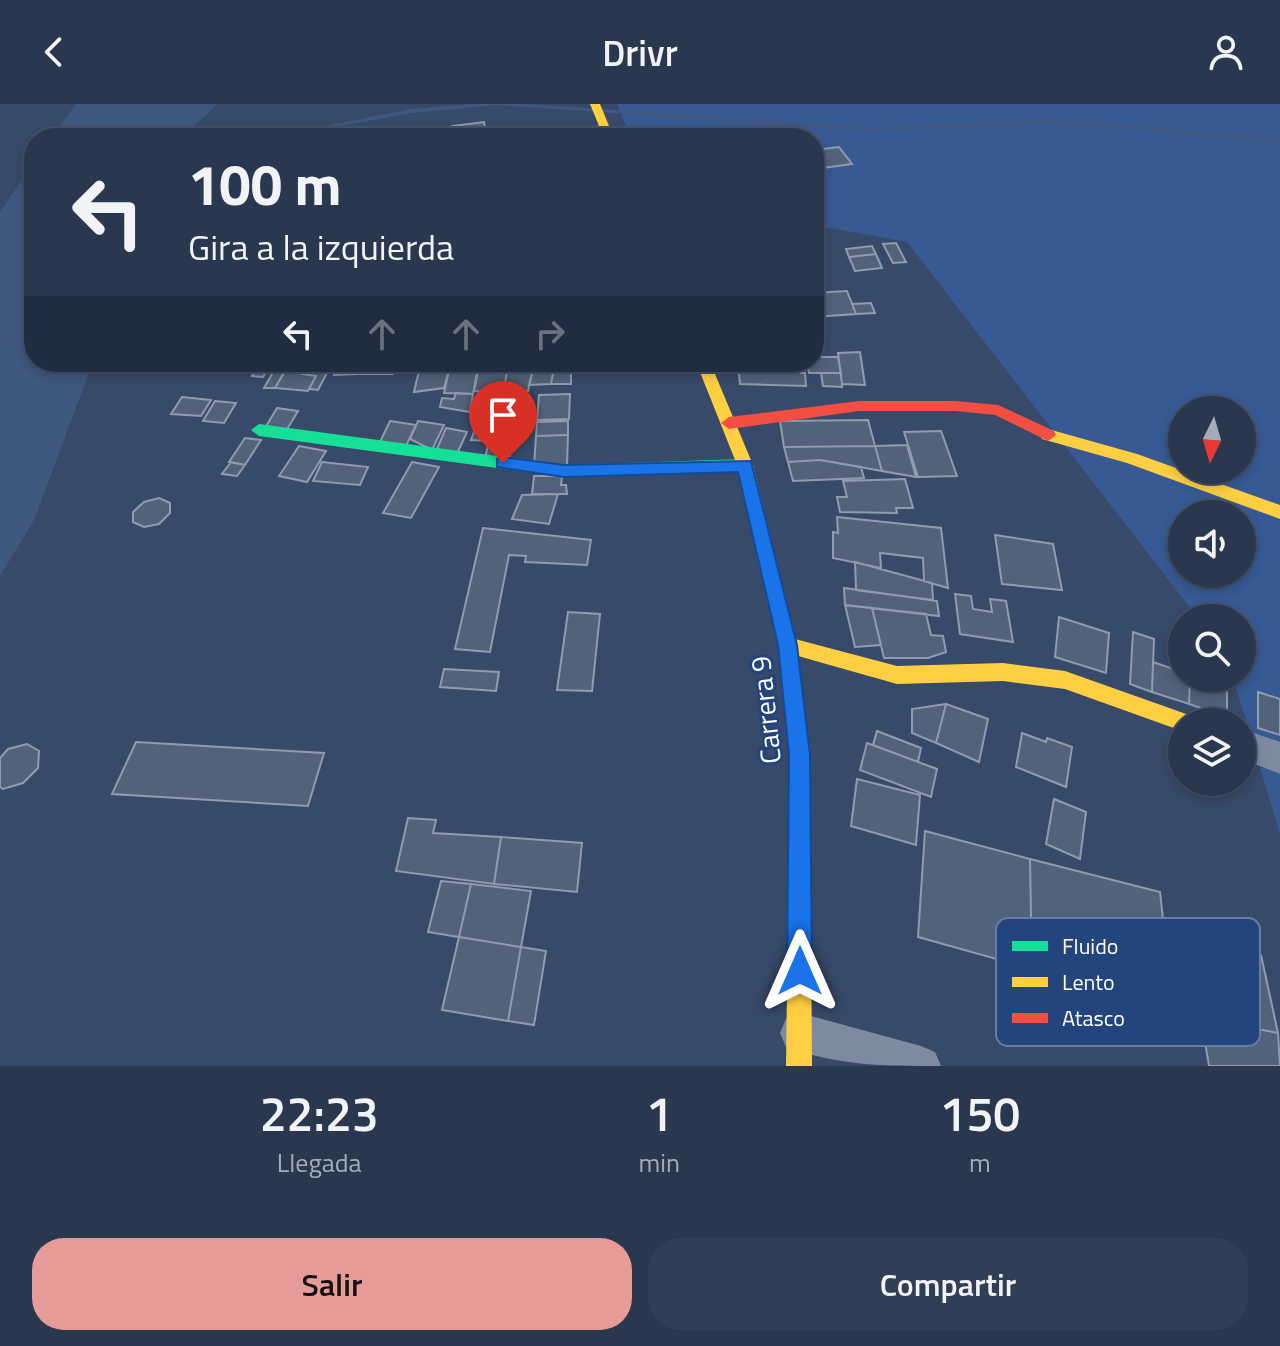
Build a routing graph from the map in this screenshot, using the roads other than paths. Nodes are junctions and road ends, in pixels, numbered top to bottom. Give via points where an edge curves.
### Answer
1 (707, 372) edge
2 (729, 423) junction
3 (259, 430) dead end
4 (745, 465) junction
5 (1280, 512) edge
6 (787, 645) junction
7 (1168, 717) edge
8 (1256, 749) edge
9 (1280, 758) edge
10 (799, 1050) edge
11 (921, 1066) edge

1 - 2 main road, Carrera 9
2 - 4 main road, Carrera 9
2 - 5 main road via 859,406 998,410 1041,433 1131,458
3 - 4 main road via 564,471
4 - 6 main road, Carrera 9
6 - 7 main road via 897,675 1003,672 1065,680
6 - 10 main road, Carrera 9 via 800,755
8 - 9 street
10 - 11 street

